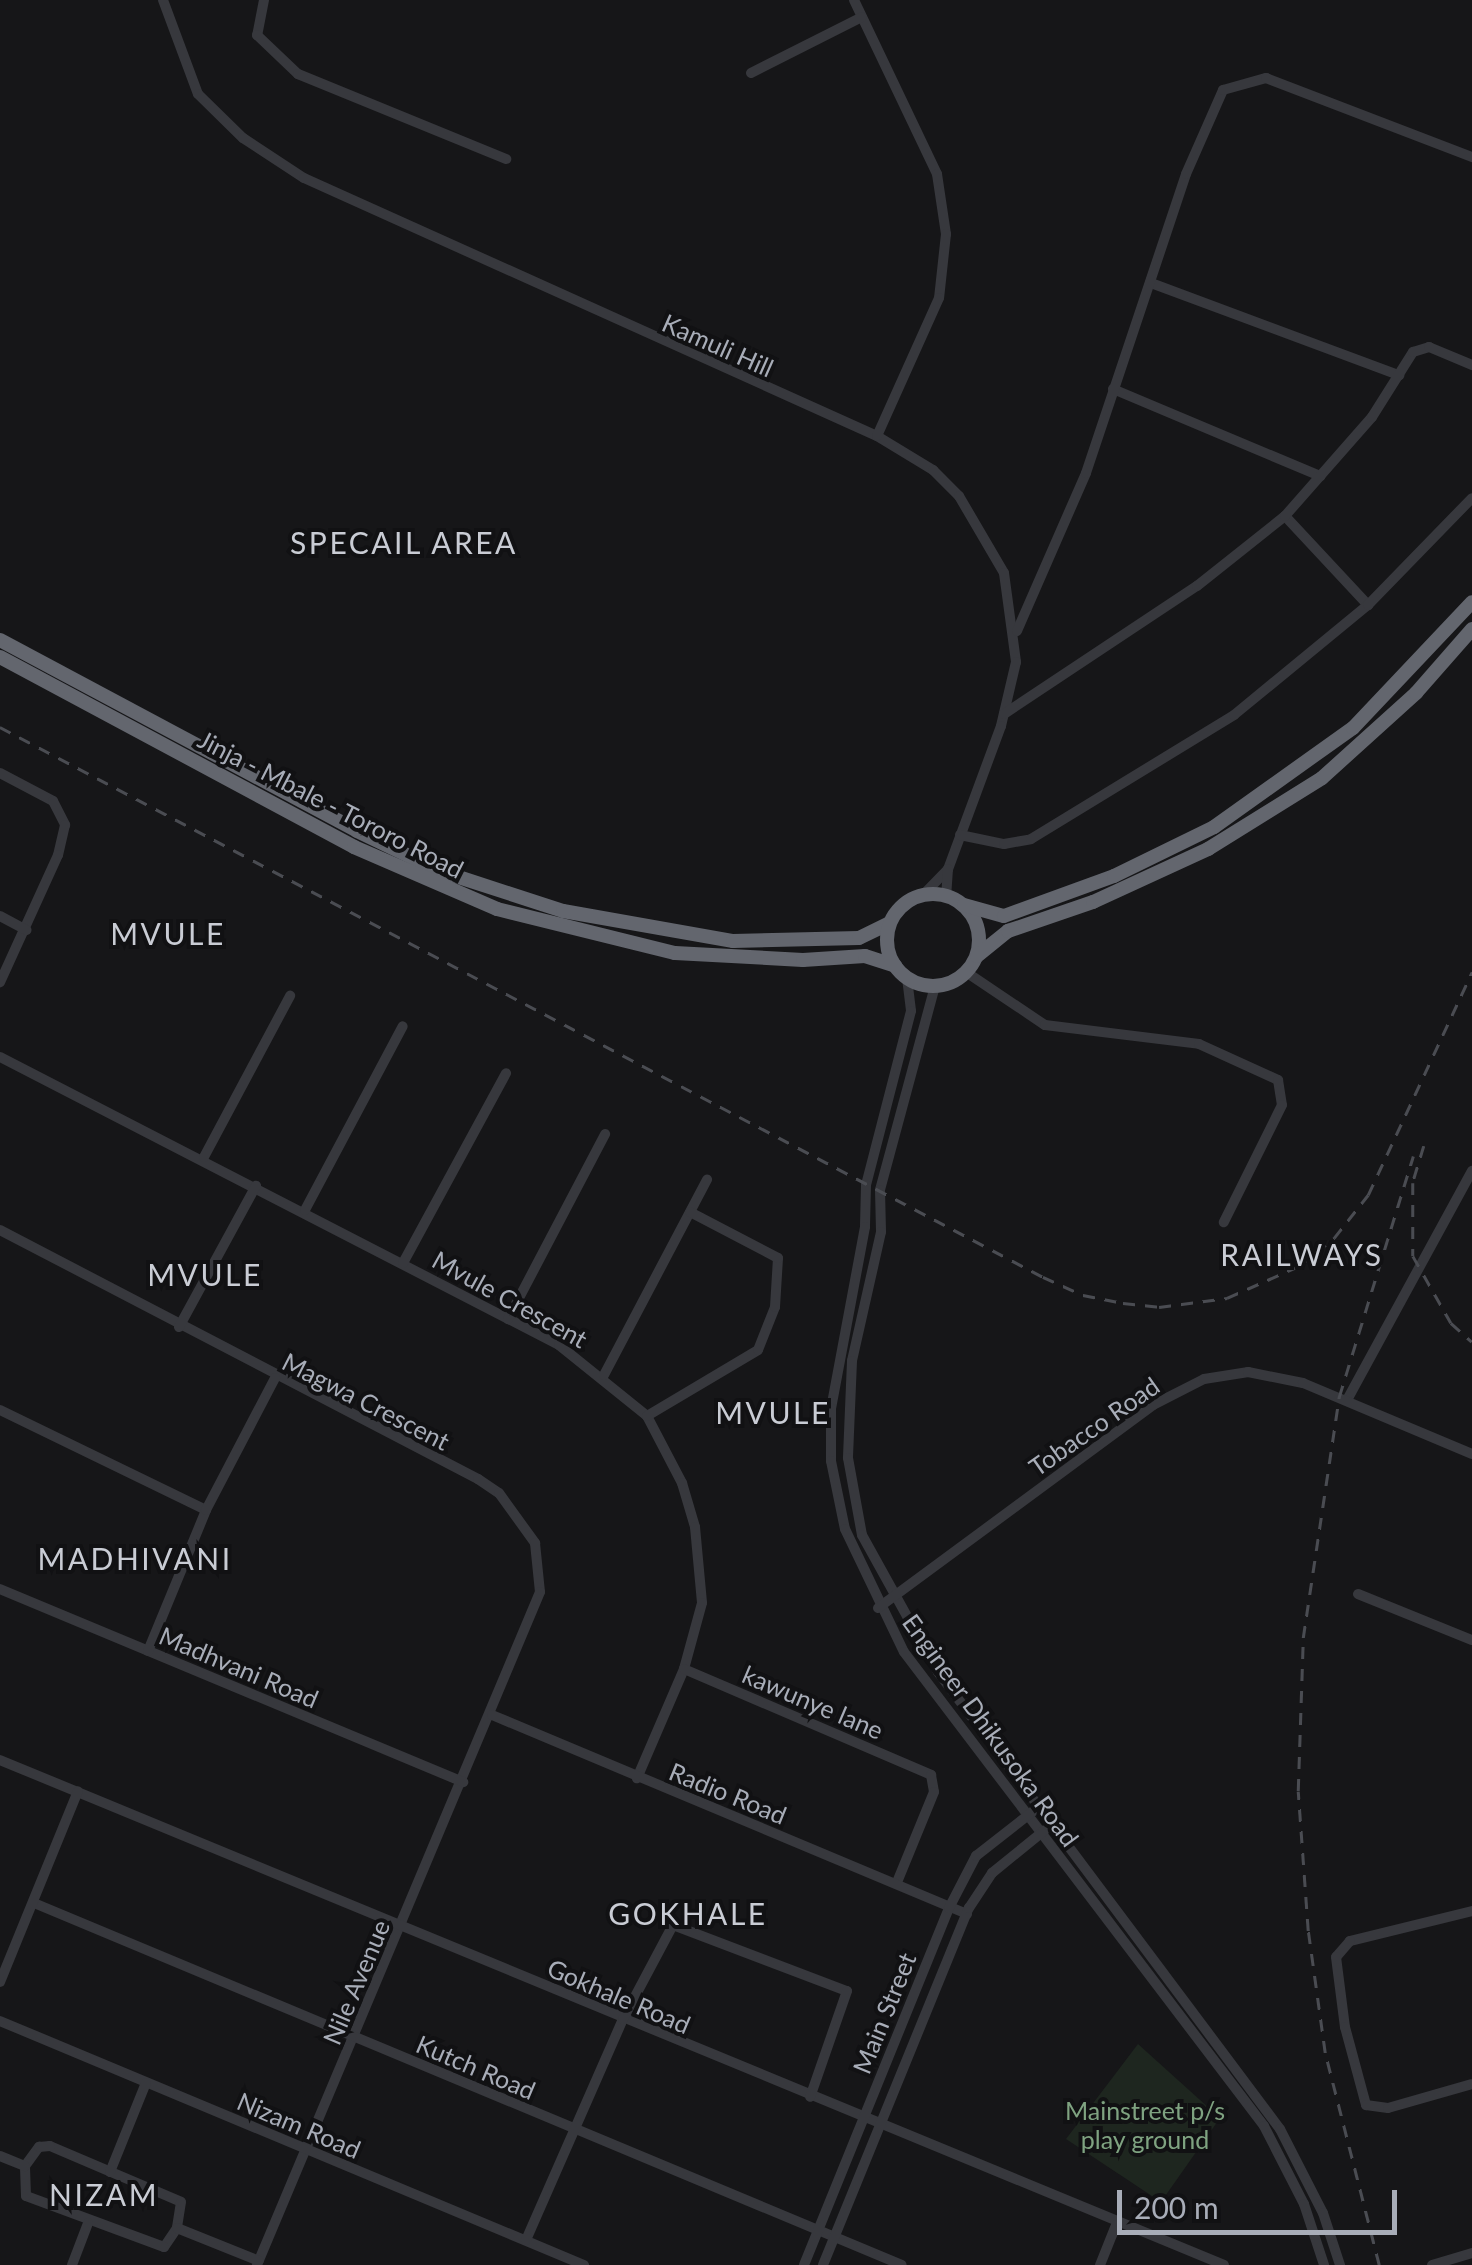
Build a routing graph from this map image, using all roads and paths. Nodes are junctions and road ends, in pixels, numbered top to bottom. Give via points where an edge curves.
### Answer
1 (163, 0) edge
2 (264, 0) edge
3 (854, 0) edge
4 (862, 18) junction
5 (751, 73) dead end
6 (1472, 158) edge
7 (506, 160) dead end
8 (1151, 283) junction
9 (1472, 365) edge
10 (1398, 375) junction
11 (1114, 389) junction
12 (876, 436) junction
13 (1320, 476) junction
14 (1472, 498) edge
15 (1285, 516) junction
16 (1472, 602) edge
17 (1368, 605) junction
18 (1472, 629) edge
19 (1016, 632) junction
20 (0, 640) edge
21 (0, 657) edge
22 (1004, 714) junction
23 (0, 772) edge
24 (960, 835) junction
25 (948, 869) junction
26 (923, 895) junction
27 (946, 895) junction
28 (964, 905) junction
29 (0, 916) edge
30 (890, 924) junction
31 (26, 930) junction
32 (976, 956) junction
33 (895, 966) junction
34 (966, 972) junction
35 (907, 978) junction
36 (0, 982) edge
37 (936, 986) junction
38 (290, 996) dead end
39 (404, 1026) dead end
40 (0, 1057) edge
41 (506, 1073) dead end
42 (605, 1134) dead end
43 (204, 1156) junction
44 (1472, 1171) edge
45 (708, 1180) dead end
46 (256, 1186) junction
47 (305, 1210) junction
48 (690, 1212) junction
49 (1224, 1222) dead end
50 (0, 1230) edge
51 (402, 1262) junction
52 (508, 1319) junction
53 (179, 1326) junction
54 (604, 1375) junction
55 (275, 1378) junction
56 (1347, 1400) junction
57 (0, 1410) edge
58 (648, 1416) junction
59 (1472, 1454) edge
60 (206, 1510) junction
61 (0, 1589) edge
62 (1358, 1594) dead end
63 (893, 1596) junction
64 (878, 1608) junction
65 (1472, 1640) edge
66 (148, 1651) junction
67 (684, 1669) junction
68 (492, 1716) junction
69 (0, 1760) edge
70 (637, 1778) junction
71 (463, 1782) junction
72 (78, 1792) junction
73 (1042, 1805) junction
74 (1029, 1816) junction
75 (1053, 1822) junction
76 (1042, 1833) junction
77 (897, 1882) junction
78 (34, 1903) junction
79 (948, 1908) junction
80 (1472, 1912) edge
81 (967, 1914) junction
82 (402, 1925) junction
83 (0, 1982) edge
84 (623, 2019) junction
85 (0, 2021) edge
86 (355, 2037) junction
87 (146, 2083) junction
88 (1472, 2084) edge
89 (810, 2097) junction
90 (863, 2119) junction
91 (881, 2126) junction
92 (573, 2130) junction
93 (306, 2151) junction
94 (0, 2156) edge
95 (25, 2166) junction
96 (110, 2172) junction
97 (88, 2224) junction
98 (1116, 2225) junction
99 (177, 2228) junction
100 (818, 2230) junction
101 (834, 2236) junction
102 (526, 2240) junction
103 (1472, 2254) edge
104 (258, 2263) edge
105 (72, 2265) edge
106 (584, 2265) edge
107 (804, 2265) edge
108 (822, 2265) edge
109 (902, 2265) edge
110 (1100, 2265) edge
111 (1224, 2265) edge
112 (1324, 2265) edge
113 (1340, 2265) edge
114 (1432, 2265) edge

1 - 12 street, Kamuli Hill via 198,94 243,138 304,178
2 - 7 street via 257,35 298,74
3 - 4 street
4 - 5 street
4 - 12 street via 937,174 946,234 939,298
6 - 8 street via 1266,78 1235,82 1223,90 1186,174
8 - 10 street
8 - 11 street
9 - 10 street via 1420,348
10 - 13 street
11 - 13 street
11 - 19 street via 1041,586
12 - 19 street, Kamuli Hill via 932,470 980,524 1004,573
13 - 15 street
14 - 17 street
15 - 17 street
15 - 22 street via 1197,586
16 - 28 highway via 1352,728 1227,819 1040,904 995,916
17 - 24 street via 1265,693 1060,822 1018,843
18 - 32 highway via 1416,694 1307,788 1163,872 1008,930
19 - 22 street, Kamuli Hill
20 - 30 highway, Jinja - Mbale - Tororo Road via 440,871 563,911 733,940 859,938
21 - 33 highway, Jinja - Mbale - Tororo Road via 354,847 498,908 675,953 866,956
22 - 24 street, Kamuli Hill
23 - 31 street via 58,806 64,834
24 - 25 street, Kamuli Hill
25 - 26 street, Kamuli Hill
25 - 27 street, Kamuli Hill
26 - 27 highway
26 - 30 highway via 909,900
27 - 28 highway
28 - 32 highway via 980,934
29 - 31 street
30 - 33 highway
31 - 36 street
32 - 34 highway
33 - 35 highway
34 - 37 highway
34 - 49 street via 1046,1024 1199,1044 1278,1080 1282,1105
35 - 37 highway
35 - 64 street, Engineer Dhikusoka Road via 911,1011 866,1185 865,1227 830,1422 834,1492
37 - 63 street, Engineer Dhikusoka Road via 880,1190 881,1232 847,1405 859,1522
38 - 43 street
39 - 47 street
40 - 43 street, Mvule Crescent
41 - 51 street
42 - 52 street
43 - 46 street, Mvule Crescent
44 - 56 street
45 - 48 street
46 - 47 street, Mvule Crescent
46 - 53 street
47 - 51 street, Mvule Crescent
48 - 54 street
48 - 58 street via 778,1258 778,1292 758,1350
50 - 53 street, Magwa Crescent
51 - 52 street, Mvule Crescent
52 - 54 street, Mvule Crescent
53 - 55 street, Magwa Crescent
54 - 58 street, Mvule Crescent
55 - 60 street
55 - 68 street, Magwa Crescent via 478,1479 519,1516 535,1543 540,1592
56 - 59 street, Tobacco Road
56 - 63 street, Tobacco Road via 1272,1374 1204,1379 1153,1405
57 - 60 street
58 - 67 street, Mvule Crescent via 695,1527 702,1603
60 - 66 street
61 - 66 street, Madhvani Road
62 - 65 street
63 - 64 street, Tobacco Road
63 - 73 street, Engineer Dhikusoka Road via 938,1672
64 - 74 street, Engineer Dhikusoka Road
66 - 71 street, Madhvani Road
67 - 70 street, Mvule Crescent
67 - 77 street, kawunye lane via 926,1771 934,1792
68 - 70 street, Radio Road
68 - 71 street, Nile Avenue
69 - 72 street, Gokhale Road
70 - 77 street, Radio Road
71 - 82 street, Nile Avenue
72 - 78 street
72 - 82 street, Gokhale Road
73 - 74 street, Main Street
73 - 75 street, Engineer Dhikusoka Road
74 - 76 street, Engineer Dhikusoka Road
74 - 79 street, Main Street via 976,1856
75 - 76 street, Main Street
75 - 113 street, Engineer Dhikusoka Road via 1280,2129 1323,2213
76 - 81 street, Main Street via 992,1873
76 - 112 street, Engineer Dhikusoka Road via 1264,2126 1304,2204
77 - 79 street, Radio Road
78 - 83 street
78 - 86 street, Kutch Road
79 - 81 street, Radio Road
79 - 90 street, Main Street
80 - 88 street via 1350,1941 1336,1957 1344,2027 1366,2105 1388,2108
81 - 91 street, Main Street
82 - 84 street, Gokhale Road
82 - 86 street, Nile Avenue
84 - 89 street, Gokhale Road
84 - 89 street via 674,1925 843,1988 848,2002
84 - 92 street
85 - 87 street, Nizam Road
86 - 92 street, Kutch Road
86 - 93 street, Nile Avenue
87 - 93 street, Nizam Road
87 - 96 street
89 - 90 street, Gokhale Road
90 - 91 street, Gokhale Road
90 - 100 street, Main Street
91 - 98 street, Gokhale Road
91 - 101 street, Main Street
92 - 100 street, Kutch Road
92 - 102 street
93 - 102 street, Nizam Road
93 - 104 street, Nile Avenue
94 - 95 street
95 - 96 street via 39,2147 50,2146
95 - 97 street via 26,2196
96 - 99 street via 181,2202
97 - 99 street via 154,2248 164,2246
97 - 105 street
98 - 110 street
98 - 111 street, Gokhale Road
99 - 104 street
100 - 101 street, Kutch Road
100 - 107 street, Main Street
101 - 108 street, Main Street
101 - 109 street, Kutch Road
102 - 106 street, Nizam Road
103 - 114 street

